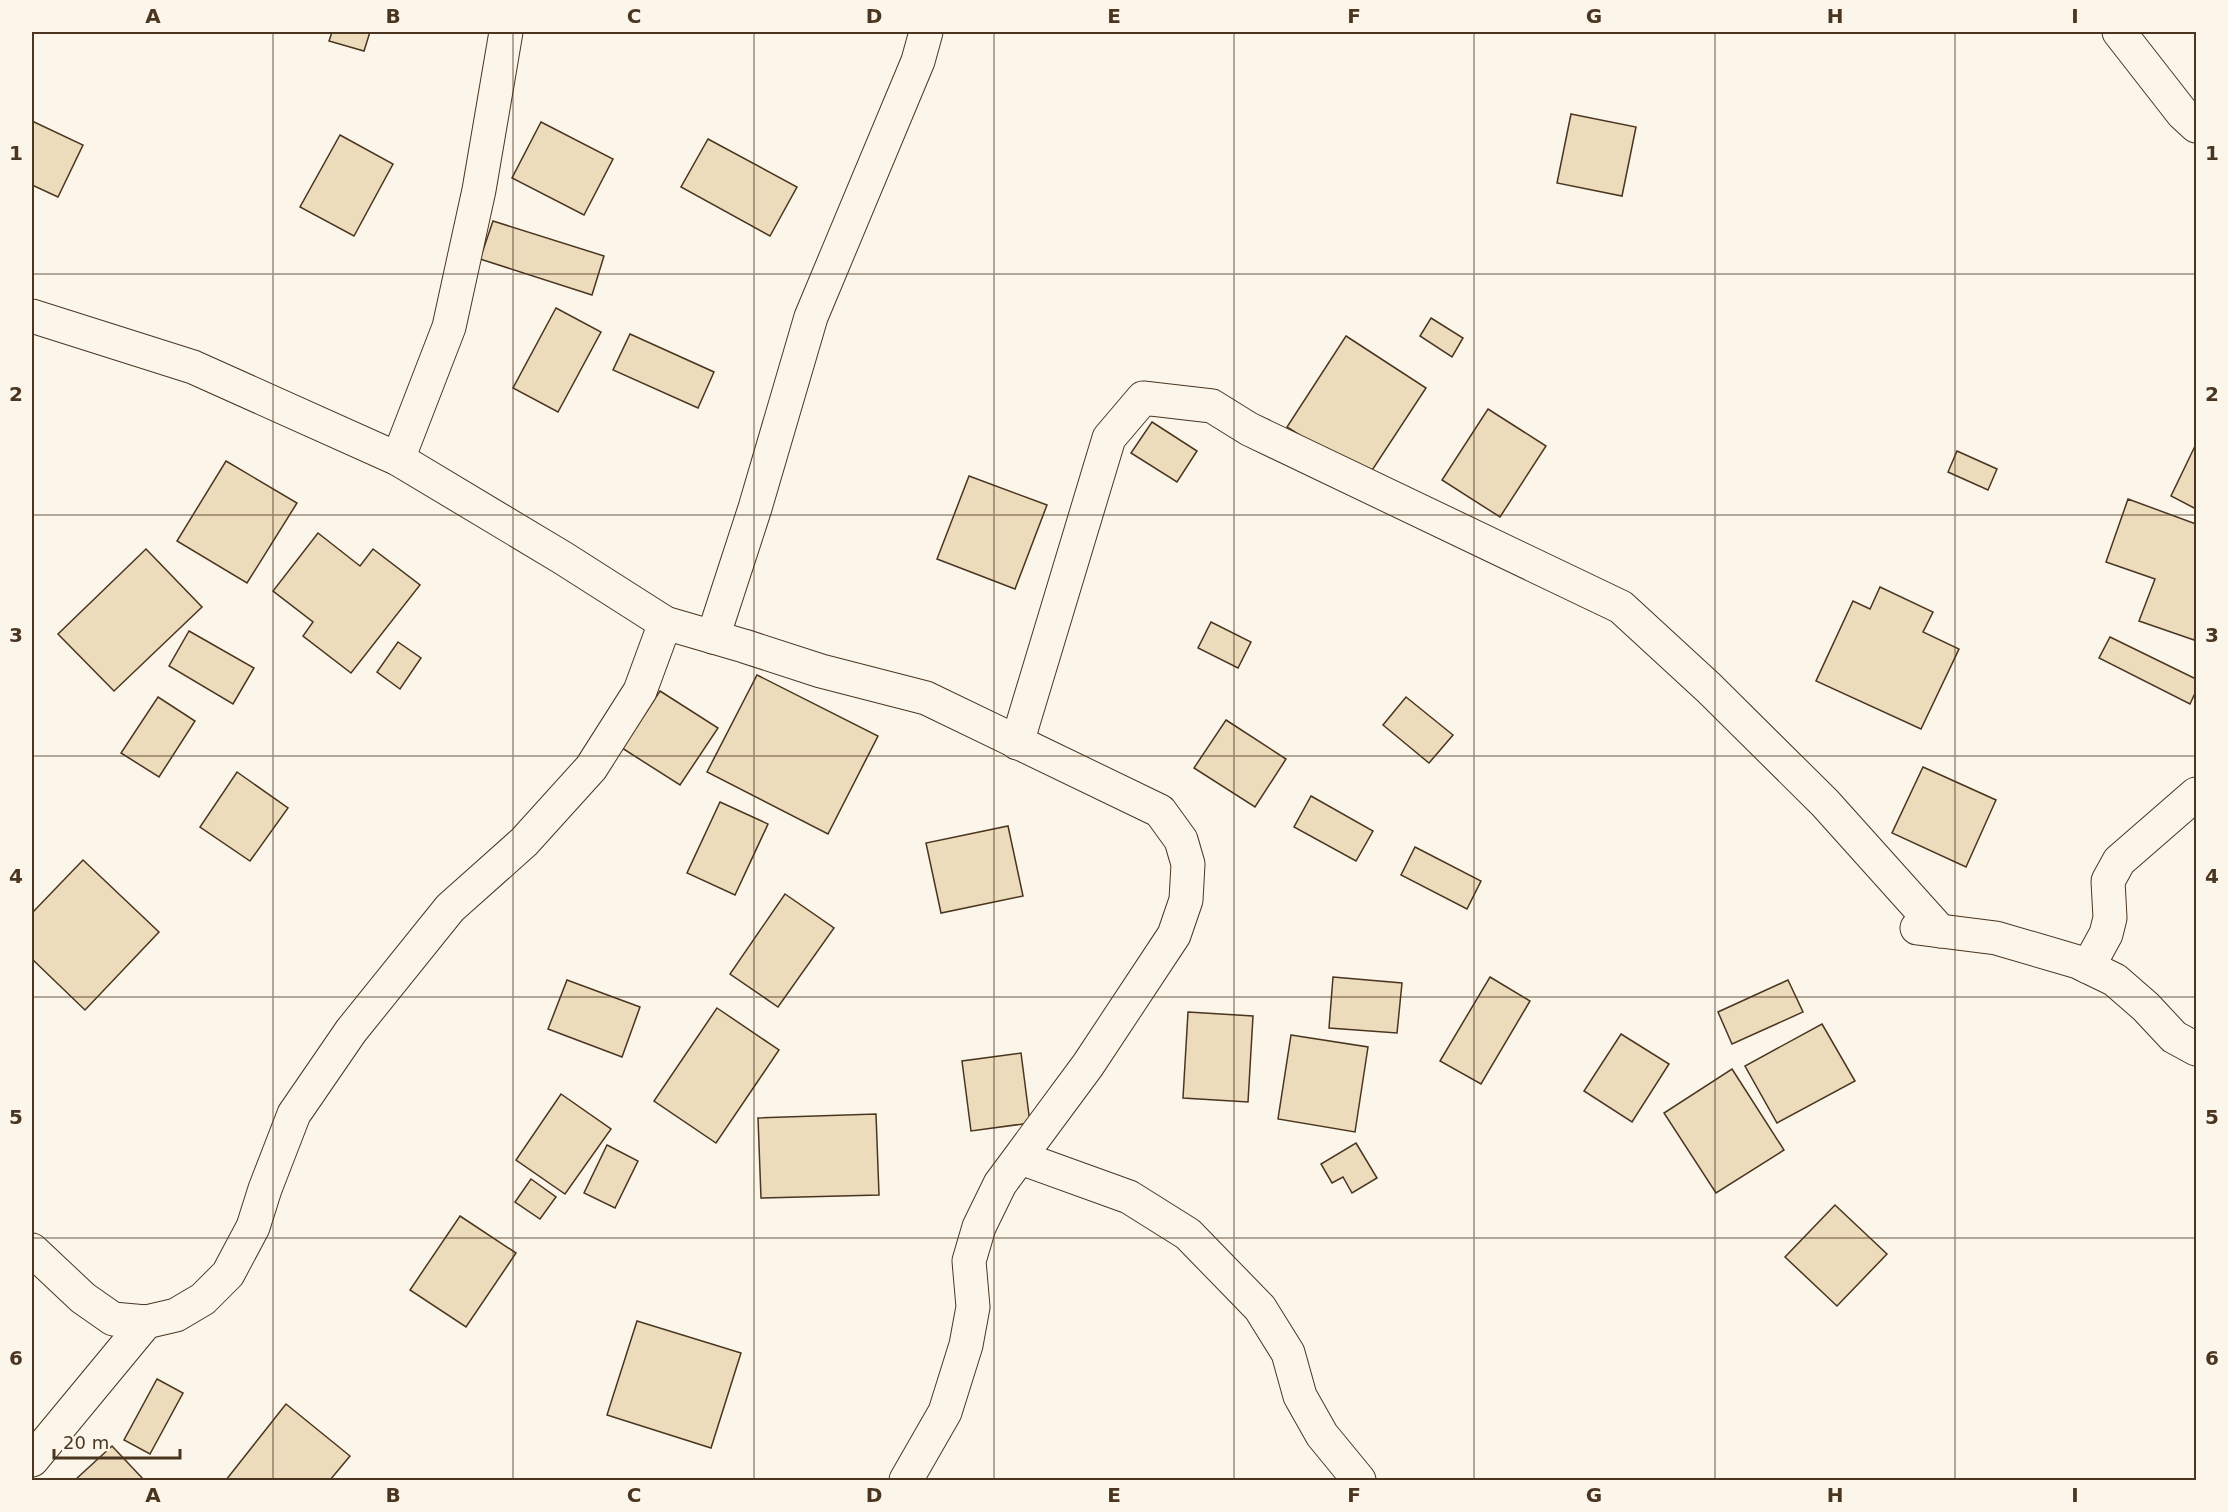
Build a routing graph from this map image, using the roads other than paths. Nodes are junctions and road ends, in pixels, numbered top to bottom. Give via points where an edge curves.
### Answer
1 (506, 32) edge
2 (926, 32) edge
3 (2119, 32) edge
4 (2196, 126) edge
5 (32, 316) edge
6 (398, 459) junction
7 (665, 623) junction
8 (713, 637) junction
9 (1017, 743) junction
10 (2196, 794) edge
11 (1907, 926) dead end
12 (1940, 931) junction
13 (2088, 967) junction
14 (2196, 1049) edge
15 (1021, 1158) junction
16 (32, 1250) edge
17 (146, 1322) junction
18 (32, 1460) edge
19 (906, 1480) edge
20 (1359, 1480) edge

1 - 6 street via 480,190 449,327
2 - 8 street via 918,61 811,317
3 - 4 street
5 - 6 street via 193,367
6 - 7 street
7 - 8 street
7 - 17 street via 640,691 591,768 524,842 450,908 351,1031 294,1114 253,1227 228,1274 203,1299 176,1315
8 - 9 street via 926,698
9 - 12 street via 1108,438 1143,398 1212,406 1248,429 1621,608 1825,803
9 - 15 street via 1160,811 1181,840 1188,864 1186,900 1174,935 1089,1065
10 - 13 street via 2119,861 2108,881 2110,918 2106,934
11 - 12 street
12 - 13 street via 1996,938
13 - 14 street via 2115,980 2174,1037
15 - 19 street via 1000,1184 979,1227 969,1261 973,1307 966,1345 945,1412
15 - 20 street via 1129,1197 1188,1233 1260,1308 1288,1353 1300,1396 1322,1435
16 - 17 street via 82,1298 113,1320
17 - 18 street

